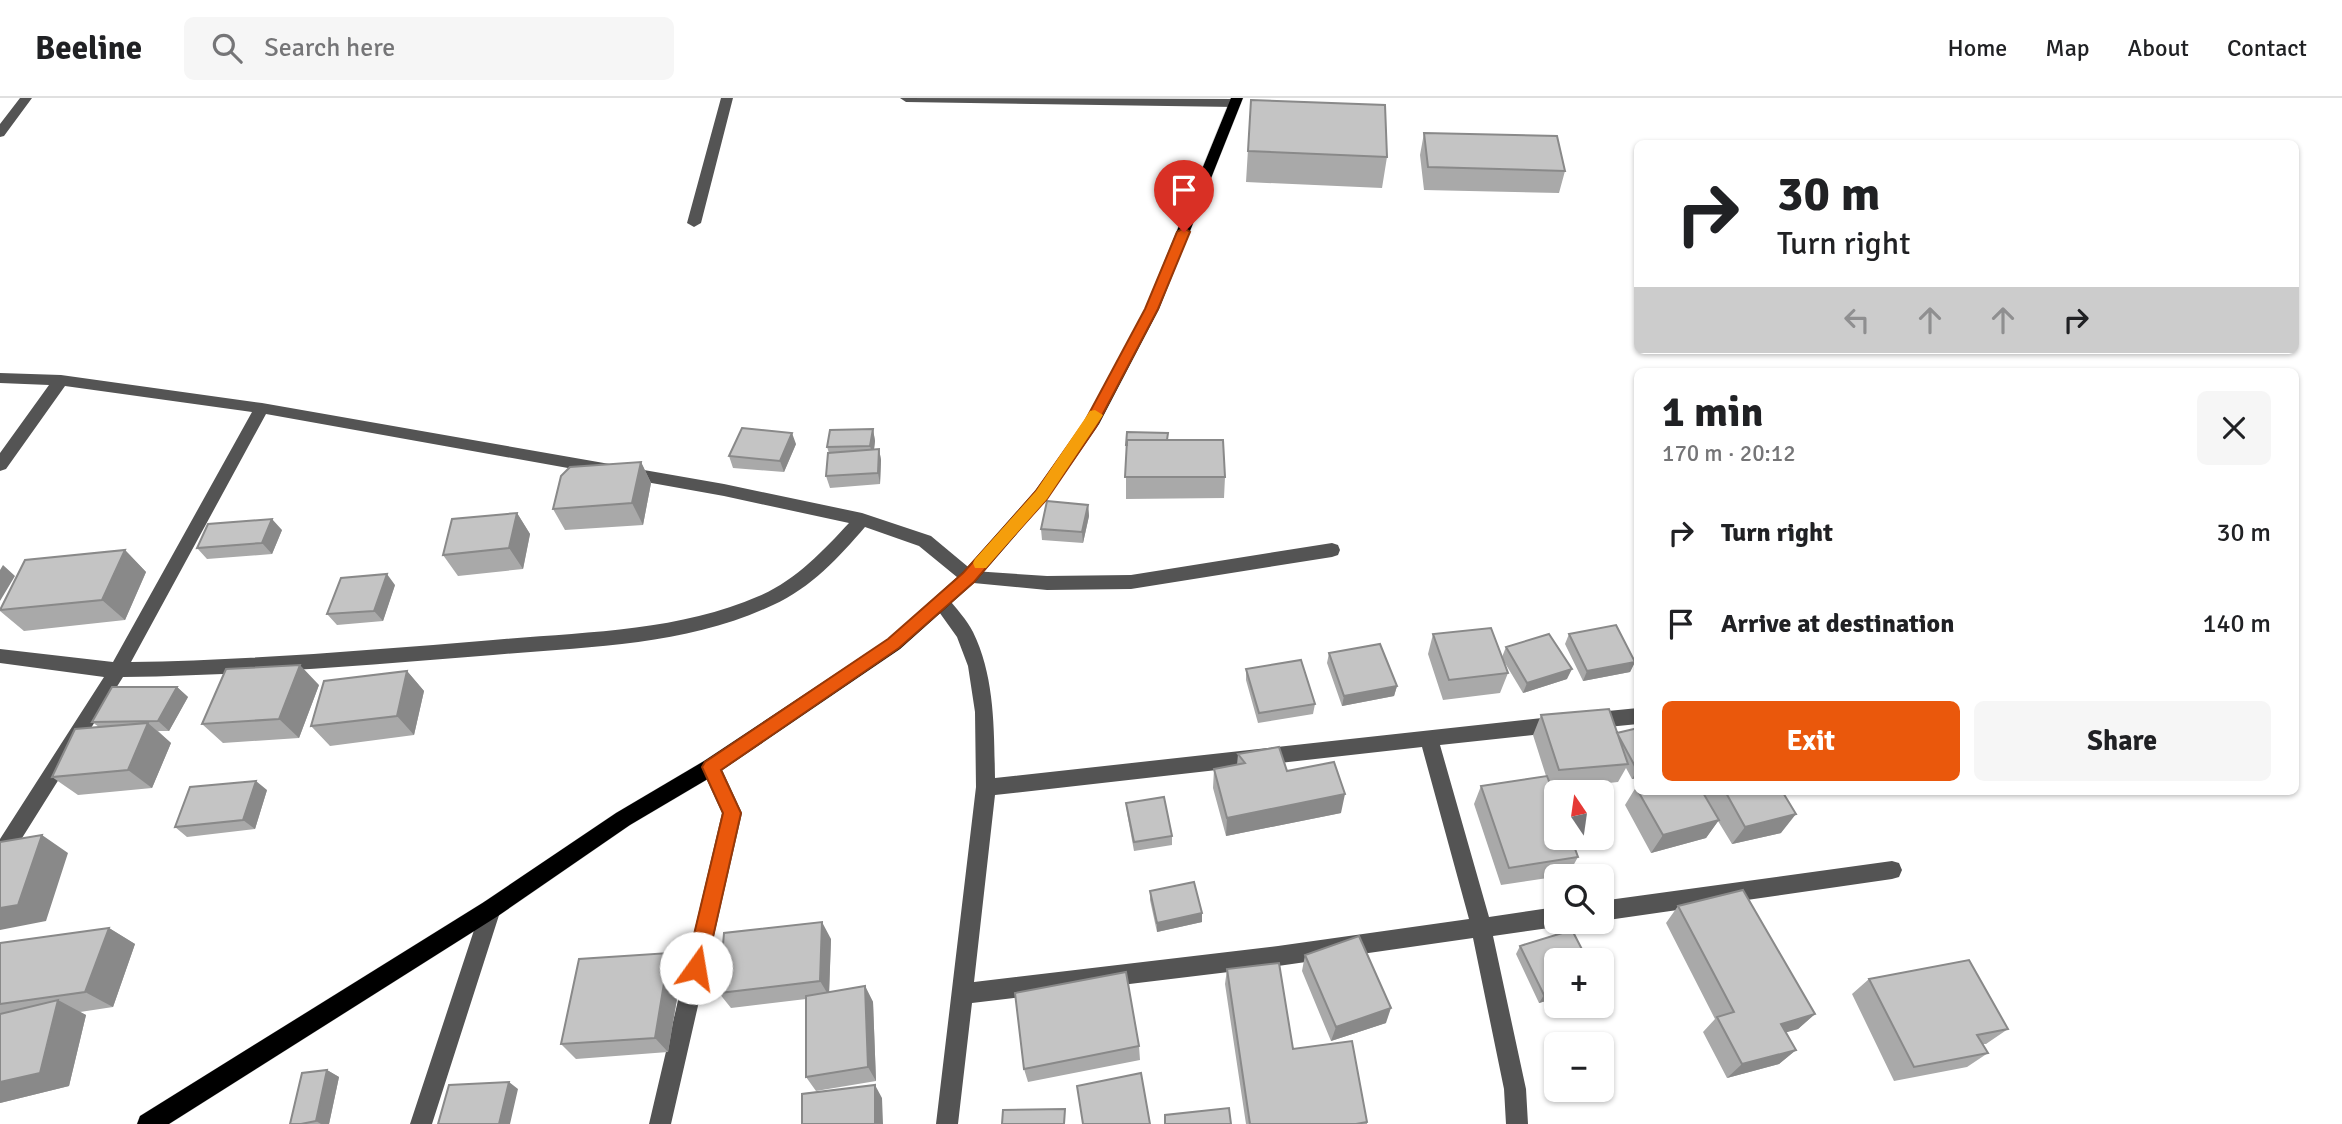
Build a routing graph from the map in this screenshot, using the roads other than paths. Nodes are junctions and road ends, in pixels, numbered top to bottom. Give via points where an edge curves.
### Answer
1 (26, 98) edge
2 (727, 98) edge
3 (906, 98) edge
4 (1236, 101) edge
5 (0, 133) edge
6 (694, 223) dead end
7 (0, 377) edge
8 (61, 380) junction
9 (262, 408) junction
10 (0, 465) edge
11 (862, 520) junction
12 (1332, 550) dead end
13 (969, 577) junction
14 (941, 602) junction
15 (0, 656) edge
16 (118, 670) junction
17 (1634, 716) edge
18 (1429, 738) junction
19 (711, 767) junction
20 (986, 788) junction
21 (0, 856) edge
22 (1892, 870) dead end
23 (491, 909) junction
24 (1614, 909) edge
25 (1544, 918) edge
26 (1481, 926) junction
27 (961, 994) junction
28 (148, 1124) edge
29 (421, 1124) edge
30 (660, 1124) edge
31 (947, 1124) edge
32 (1517, 1124) edge

1 - 5 street
2 - 6 street
3 - 4 street
4 - 13 main road via 1152,309 1091,424 1041,495
7 - 8 street
8 - 9 street
8 - 10 street
9 - 11 street via 724,490
9 - 16 street
11 - 13 street via 925,541
11 - 16 street via 794,586 766,601 679,628 324,661
12 - 13 street via 1131,582 1048,583
13 - 14 main road
14 - 19 main road via 894,644
14 - 20 street via 965,634 977,666 984,712
15 - 16 street
16 - 21 street
17 - 18 street
18 - 20 street
18 - 26 street
19 - 23 main road via 623,819
19 - 30 street via 732,813
20 - 27 street
22 - 24 street
23 - 28 main road
23 - 29 street
25 - 26 street
26 - 27 street
26 - 32 street via 1515,1089
27 - 31 street

